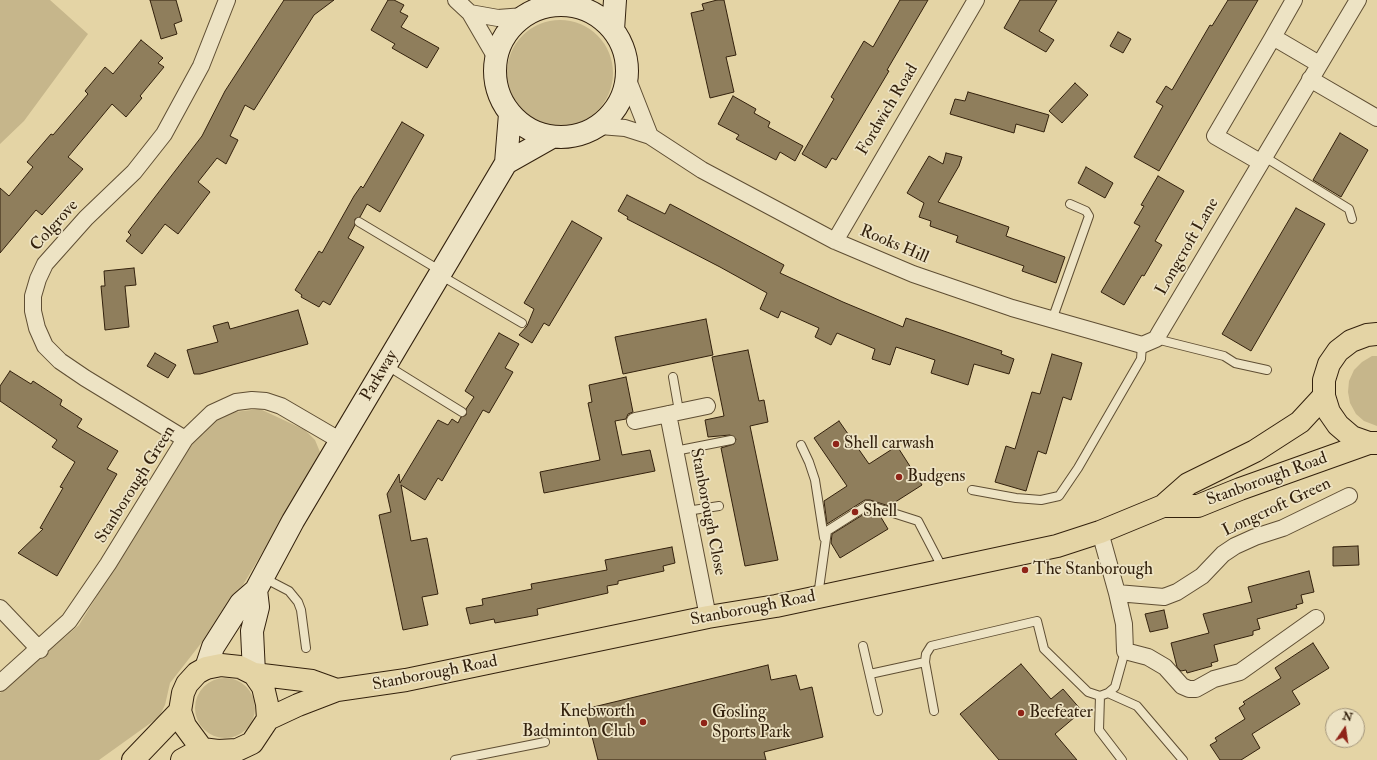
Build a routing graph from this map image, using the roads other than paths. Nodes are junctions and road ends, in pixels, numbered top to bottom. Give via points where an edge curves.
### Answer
1 (227, 0) edge
2 (456, 0) edge
3 (615, 0) edge
4 (976, 0) edge
5 (1294, 0) edge
6 (1358, 0) edge
7 (571, 2) edge
8 (470, 12) junction
9 (524, 16) junction
10 (613, 30) junction
11 (1273, 37) junction
12 (495, 56) junction
13 (1319, 64) junction
14 (1310, 79) junction
15 (628, 80) junction
16 (510, 114) junction
17 (1377, 118) edge
18 (600, 126) junction
19 (650, 136) junction
20 (552, 137) junction
21 (1262, 159) junction
22 (506, 163) junction
23 (1070, 204) dead end
24 (1352, 219) dead end
25 (359, 222) dead end
26 (835, 241) junction
27 (441, 273) junction
28 (1052, 320) junction
29 (522, 323) dead end
30 (1377, 334) edge
31 (1149, 342) junction
32 (386, 365) junction
33 (1268, 370) dead end
34 (672, 377) dead end
35 (1324, 396) junction
36 (707, 406) dead end
37 (462, 412) dead end
38 (673, 413) junction
39 (635, 421) dead end
40 (185, 439) junction
41 (731, 440) dead end
42 (341, 441) junction
43 (1373, 443) edge
44 (800, 445) dead end
45 (675, 451) junction
46 (972, 490) dead end
47 (1349, 496) dead end
48 (719, 506) dead end
49 (1163, 506) junction
50 (687, 511) junction
51 (1100, 532) junction
52 (825, 544) junction
53 (944, 570) junction
54 (259, 583) junction
55 (1117, 593) junction
56 (818, 597) junction
57 (0, 608) edge
58 (708, 617) junction
59 (1316, 618) dead end
60 (863, 646) dead end
61 (306, 648) dead end
62 (40, 650) junction
63 (1125, 651) junction
64 (924, 662) junction
65 (206, 668) junction
66 (254, 673) junction
67 (870, 674) junction
68 (0, 683) edge
69 (337, 690) junction
70 (1108, 693) junction
71 (1100, 696) junction
72 (180, 710) junction
73 (878, 711) dead end
74 (934, 711) dead end
75 (268, 719) junction
76 (545, 742) dead end
77 (204, 755) edge
78 (133, 760) edge
79 (182, 760) edge
80 (455, 760) edge
81 (1122, 760) edge
82 (1183, 760) edge

1 - 40 street, Colgrove via 201,66 164,134 134,172 86,218 45,264 33,296 37,328 45,346 60,361
2 - 8 street
3 - 10 street
4 - 26 street, Fordwich Road
5 - 11 street
6 - 13 street, Longcroft Lane
7 - 9 street via 539,9
7 - 10 street via 594,13
8 - 9 street via 498,18
8 - 12 street
9 - 12 street via 511,27
10 - 15 street via 621,41 627,60
11 - 13 street
11 - 21 street via 1215,136
12 - 16 street via 494,77 499,98
13 - 14 street, Longcroft Lane
14 - 17 street
14 - 21 street, Longcroft Lane
15 - 18 street via 621,101
15 - 19 street
16 - 20 street via 524,127 545,137
16 - 22 street, Parkway
18 - 19 street, Rooks Hill via 625,128
18 - 20 street via 590,132 568,138
19 - 26 street, Rooks Hill via 702,170
20 - 22 street, Parkway
21 - 24 lane via 1349,209
21 - 31 street, Longcroft Lane
22 - 27 street, Parkway
23 - 28 lane via 1086,211 1089,216
25 - 27 lane
26 - 28 street, Rooks Hill via 913,274
27 - 29 lane
27 - 32 street, Parkway
28 - 31 street, Rooks Hill
30 - 35 main road via 1351,341 1338,351 1329,364 1324,380
31 - 33 lane via 1224,356 1235,363
31 - 46 lane via 1078,468 1059,496 1041,500
32 - 37 lane
32 - 42 street, Parkway
34 - 38 lane
35 - 43 main road via 1329,412 1338,425 1352,437
35 - 49 main road, Stanborough Road via 1300,422 1255,451 1188,484
36 - 38 street
38 - 39 street
38 - 45 street, Stanborough Close
40 - 42 street, Stanborough Green via 212,413 224,406 252,400 281,406
40 - 62 street, Stanborough Green via 108,564 69,621
41 - 45 lane
42 - 54 street, Parkway
43 - 49 main road, Stanborough Road via 1198,506
44 - 52 lane via 815,480
45 - 50 street, Stanborough Close
47 - 55 street, Longcroft Green via 1283,528 1235,546 1223,554 1202,576 1177,592 1164,597
48 - 50 lane
49 - 51 main road, Stanborough Road
50 - 58 street, Stanborough Close
51 - 53 main road, Stanborough Road via 1057,546
51 - 55 street
52 - 53 lane via 827,531 868,505 918,521
52 - 56 lane
53 - 56 main road, Stanborough Road
54 - 61 lane via 289,591 298,602
54 - 65 street, Parkway via 241,603 213,647
54 - 66 street via 258,607 252,631
55 - 63 street via 1124,624
56 - 58 main road, Stanborough Road
57 - 62 street
58 - 69 main road, Stanborough Road via 414,679
59 - 63 street via 1240,672 1214,679 1196,689 1189,690 1182,686 1165,667 1148,657
60 - 67 lane
62 - 68 street, Stanborough Green
63 - 70 lane via 1115,687
64 - 67 lane
64 - 71 lane via 931,646 1037,621 1044,649 1088,692
64 - 74 lane
65 - 66 main road, Stanborough Road via 221,665 240,667
65 - 72 main road via 187,684
66 - 69 main road, Stanborough Road via 312,681
66 - 75 main road via 263,687 268,704
67 - 73 lane
69 - 75 main road, Stanborough Road
70 - 71 lane
70 - 82 lane via 1137,706
71 - 81 lane via 1099,730
72 - 77 main road via 184,726
72 - 78 main road
75 - 77 main road via 250,749 218,751
76 - 80 lane
77 - 79 main road

